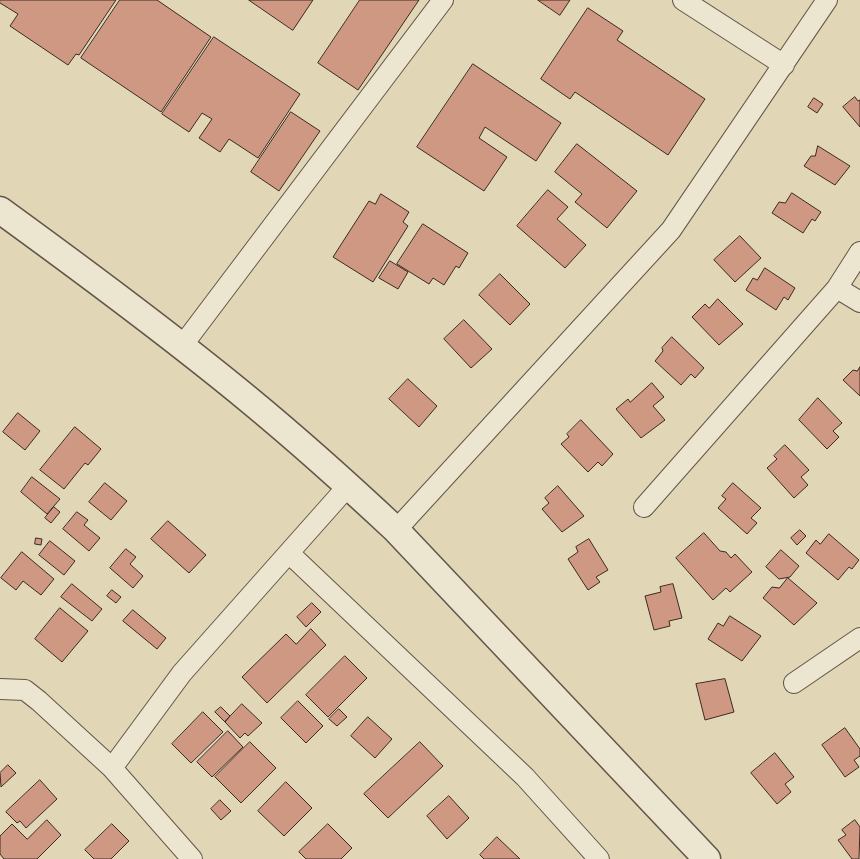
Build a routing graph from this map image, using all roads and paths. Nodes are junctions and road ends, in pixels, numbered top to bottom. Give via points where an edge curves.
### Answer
1 (443, 0) edge
2 (683, 0) edge
3 (827, 0) edge
4 (784, 65) junction
5 (0, 210) edge
6 (860, 252) edge
7 (837, 288) junction
8 (860, 302) edge
9 (182, 346) junction
10 (348, 486) junction
11 (644, 507) dead end
12 (396, 530) junction
13 (290, 554) junction
14 (860, 638) edge
15 (794, 683) dead end
16 (0, 689) edge
17 (112, 768) junction
18 (192, 859) edge
19 (599, 859) edge
20 (707, 859) edge

1 - 9 street
2 - 4 street
3 - 4 street
4 - 12 street via 671,230
5 - 9 street
6 - 7 street
7 - 8 street
7 - 11 street
9 - 10 street via 249,399
10 - 12 street
10 - 13 street
12 - 20 street
13 - 17 street via 182,673
13 - 19 street via 525,777
14 - 15 street
16 - 17 street via 25,690
17 - 18 street

